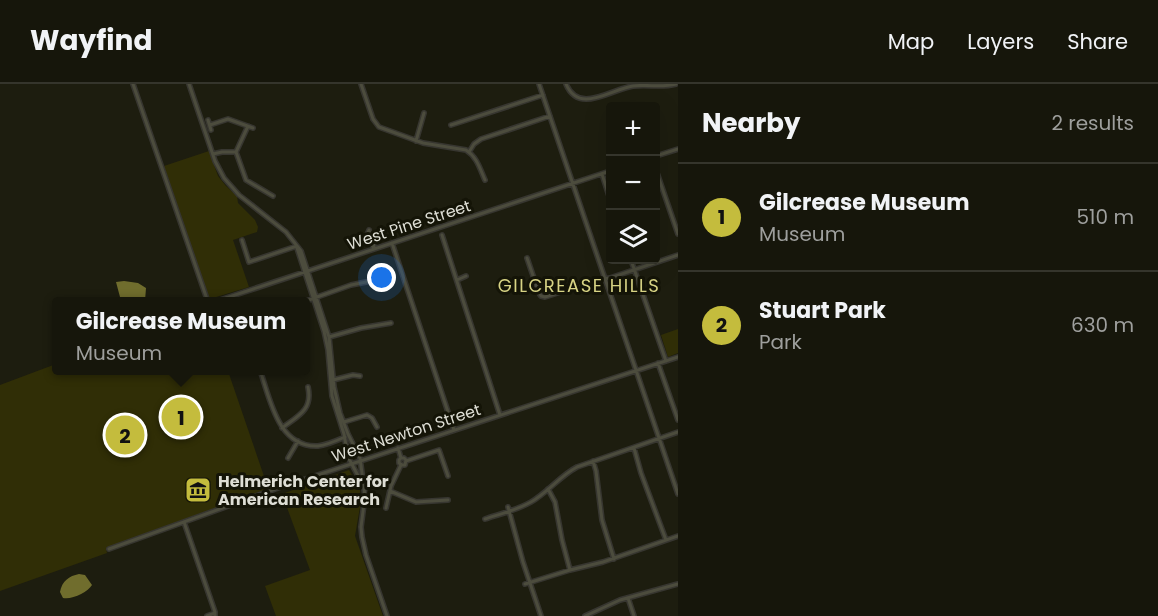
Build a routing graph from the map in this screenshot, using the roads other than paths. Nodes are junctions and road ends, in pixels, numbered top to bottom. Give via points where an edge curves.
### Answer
1 (133, 84) edge
2 (189, 84) edge
3 (361, 84) edge
4 (539, 84) edge
5 (566, 84) edge
6 (676, 84) edge
7 (543, 95) junction
8 (424, 113) dead end
9 (550, 116) junction
10 (208, 120) dead end
11 (210, 124) junction
12 (451, 125) dead end
13 (248, 126) junction
14 (254, 128) dead end
15 (212, 130) dead end
16 (416, 141) junction
17 (678, 149) edge
18 (236, 152) junction
19 (469, 152) junction
20 (660, 155) edge
21 (214, 156) junction
22 (606, 172) edge
23 (602, 174) junction
24 (485, 180) dead end
25 (660, 182) edge
26 (573, 183) junction
27 (606, 187) edge
28 (273, 196) dead end
29 (678, 234) edge
30 (442, 235) dead end
31 (242, 240) dead end
32 (392, 243) junction
33 (297, 246) junction
34 (374, 249) junction
35 (678, 255) edge
36 (527, 258) dead end
37 (632, 264) edge
38 (634, 269) junction
39 (306, 271) junction
40 (466, 276) dead end
41 (605, 278) junction
42 (376, 280) dead end
43 (457, 280) junction
44 (206, 297) edge
45 (229, 297) edge
46 (315, 297) junction
47 (310, 299) edge
48 (392, 323) dead end
49 (327, 337) junction
50 (678, 357) edge
51 (666, 361) junction
52 (658, 363) junction
53 (637, 370) junction
54 (262, 375) edge
55 (360, 376) dead end
56 (332, 380) junction
57 (308, 387) dead end
58 (500, 415) junction
59 (678, 420) edge
60 (342, 422) junction
61 (377, 426) dead end
62 (282, 428) junction
63 (454, 430) junction
64 (678, 432) edge
65 (347, 436) junction
66 (659, 439) junction
67 (298, 441) junction
68 (634, 447) junction
69 (398, 448) junction
70 (288, 458) dead end
71 (401, 458) junction
72 (406, 460) junction
73 (361, 461) junction
74 (593, 461) junction
75 (351, 464) junction
76 (401, 465) junction
77 (448, 476) dead end
78 (676, 481) edge
79 (364, 488) junction
80 (548, 489) junction
81 (390, 491) junction
82 (678, 494) edge
83 (448, 500) dead end
84 (386, 508) dead end
85 (508, 509) junction
86 (485, 519) dead end
87 (184, 522) junction
88 (678, 536) edge
89 (666, 540) junction
90 (109, 549) dead end
91 (614, 559) junction
92 (570, 570) junction
93 (527, 583) junction
94 (678, 584) edge
95 (628, 598) junction
96 (215, 614) edge
97 (207, 616) edge
98 (387, 616) edge
99 (541, 616) edge
100 (586, 616) edge
101 (634, 616) edge

1 - 44 street
2 - 21 street
3 - 16 street via 377,125
4 - 7 street
5 - 6 street via 573,94 588,99 632,86
7 - 9 street
7 - 12 street
8 - 16 street
9 - 19 street via 481,139
9 - 26 street
10 - 11 street
11 - 13 street via 226,119
11 - 15 street
13 - 14 street
13 - 18 street
16 - 19 street
17 - 20 street
18 - 21 street
18 - 28 street via 246,180
19 - 24 street
21 - 33 street via 233,190 286,231
22 - 23 street, West Pine Street
23 - 26 street, West Pine Street
23 - 27 street
25 - 29 street
26 - 32 street, West Pine Street
26 - 41 street
30 - 43 street
31 - 33 street via 249,262
32 - 34 street, West Pine Street
32 - 63 street
33 - 39 street
34 - 34 street via 373,241 369,230 368,235
34 - 39 street, West Pine Street
35 - 38 street
36 - 41 street via 542,296
37 - 38 street
38 - 41 street
38 - 51 street
39 - 45 street, West Pine Street
39 - 46 street
40 - 43 street
41 - 53 street
42 - 46 street
43 - 58 street
46 - 47 street
46 - 49 street
48 - 49 street
49 - 56 street
50 - 51 street, West Newton Street
51 - 52 street, West Newton Street
52 - 53 street, West Newton Street
52 - 59 street
53 - 58 street, West Newton Street
53 - 66 street
54 - 62 street
55 - 56 street
56 - 60 street
57 - 62 street via 307,407
58 - 63 street, West Newton Street
60 - 61 street via 367,415
60 - 65 street
62 - 67 street
63 - 69 street, West Newton Street
64 - 66 street
65 - 67 street via 317,446
65 - 73 street
65 - 75 street
66 - 68 street
66 - 78 street
67 - 70 street
68 - 74 street
68 - 89 street
69 - 71 street
69 - 73 street, West Newton Street
71 - 72 street
71 - 76 street
72 - 76 street
72 - 77 street via 440,450
73 - 75 street, West Newton Street
73 - 79 street
74 - 80 street via 566,473
74 - 91 street via 602,520
75 - 79 street
75 - 87 street, West Newton Street
76 - 81 street
78 - 82 street
79 - 98 street via 363,544
80 - 85 street via 530,503
80 - 92 street via 555,502
81 - 83 street via 416,502
81 - 84 street
85 - 86 street
85 - 93 street
87 - 90 street, West Newton Street
87 - 96 street
88 - 89 street
89 - 91 street
91 - 92 street
92 - 93 street
93 - 99 street
94 - 95 street
95 - 100 street
95 - 101 street
96 - 97 street

